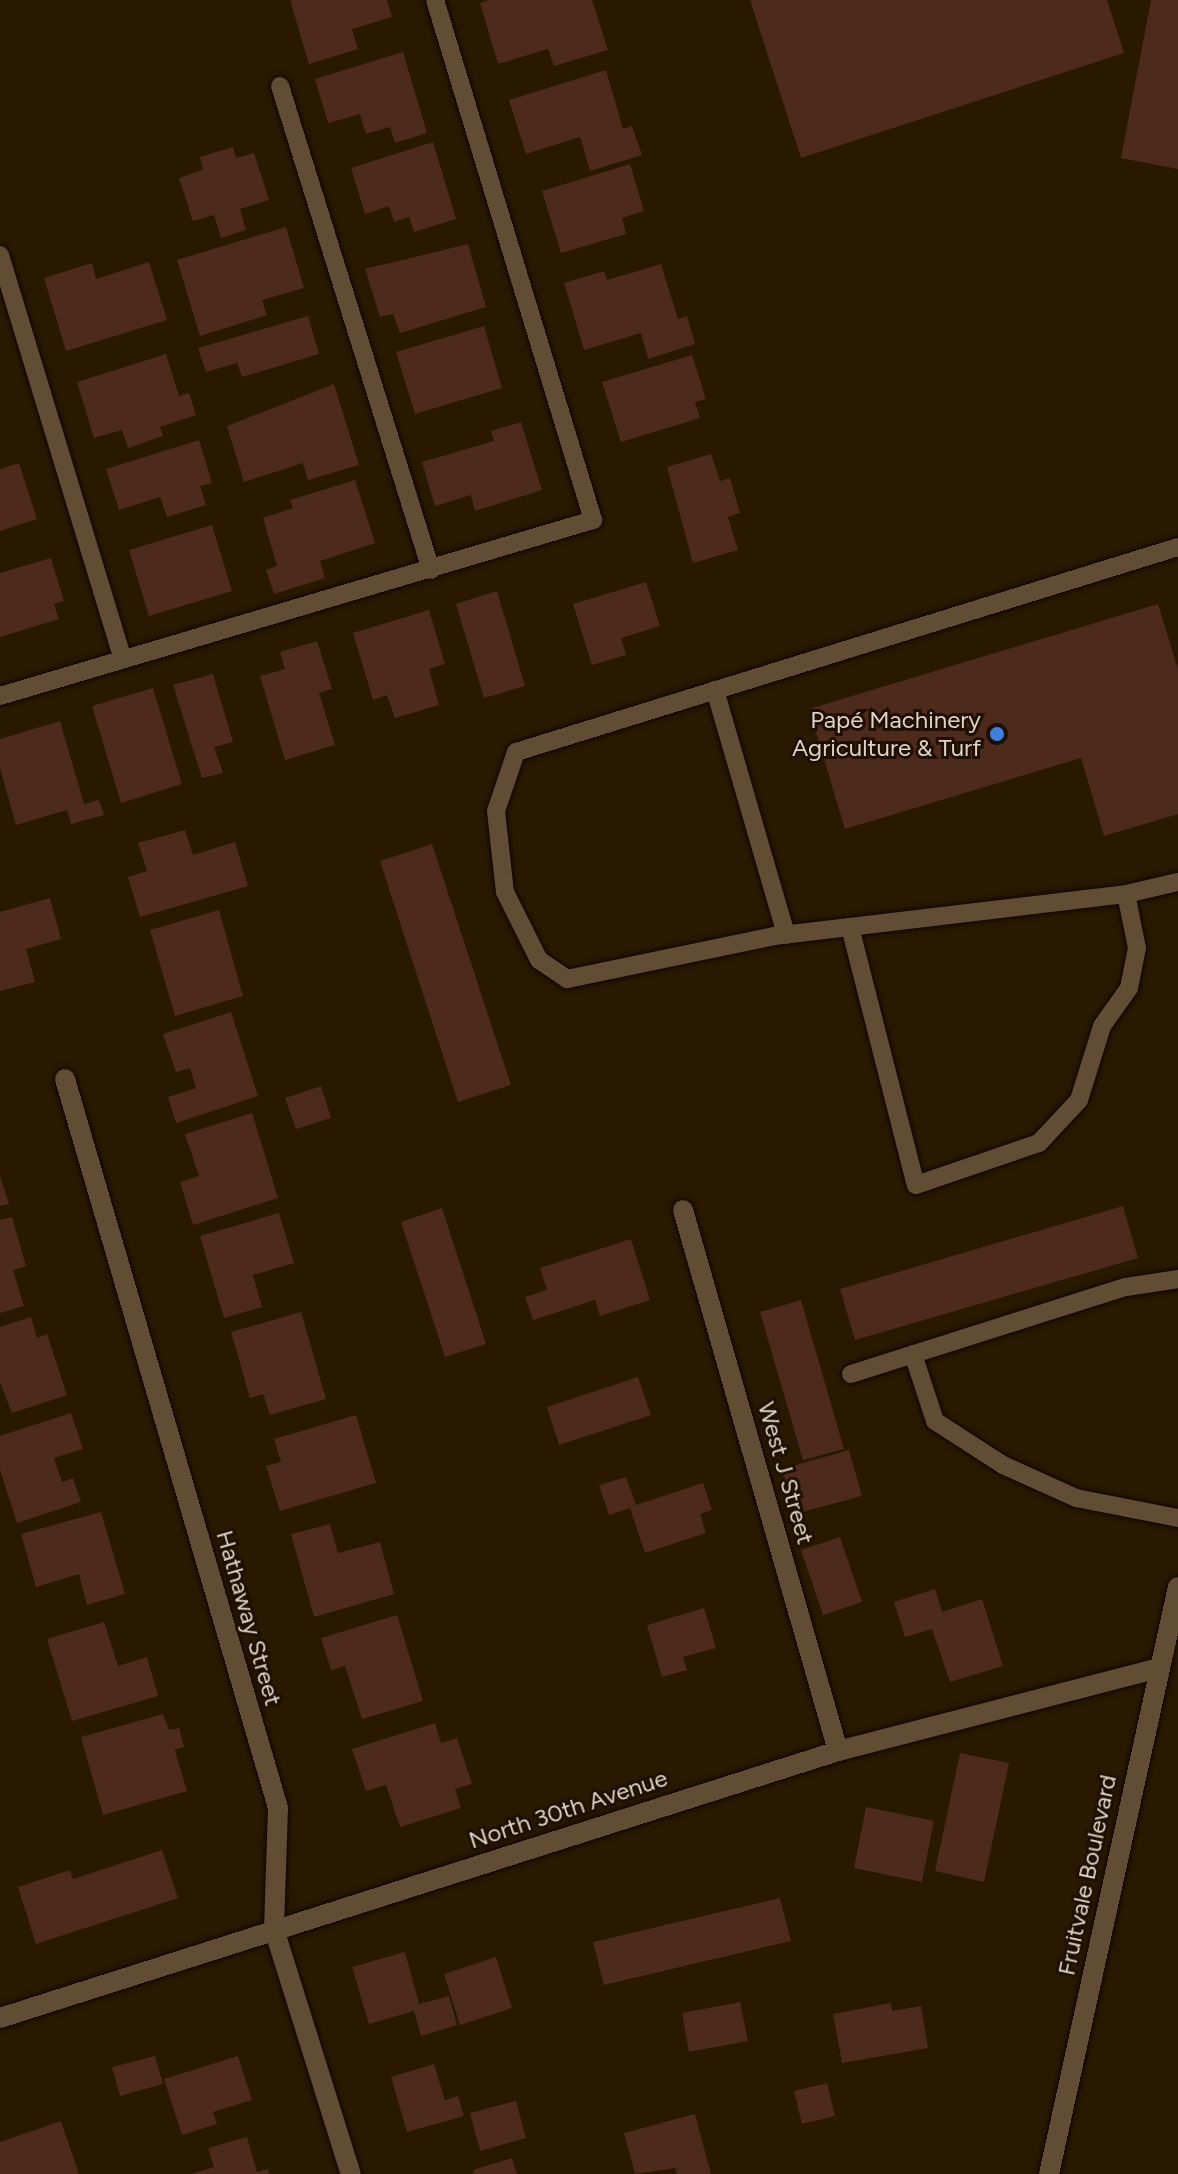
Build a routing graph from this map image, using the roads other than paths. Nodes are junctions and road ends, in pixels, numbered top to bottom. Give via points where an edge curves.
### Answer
1 (435, 0) edge
2 (280, 86) dead end
3 (0, 255) edge
4 (1178, 547) edge
5 (431, 570) junction
6 (123, 659) junction
7 (715, 690) junction
8 (0, 696) edge
9 (1178, 882) edge
10 (1126, 894) junction
11 (850, 927) junction
12 (786, 935) junction
13 (65, 1079) dead end
14 (683, 1210) dead end
15 (1178, 1279) edge
16 (913, 1354) junction
17 (851, 1374) dead end
18 (1178, 1518) edge
19 (1178, 1587) edge
20 (1158, 1668) junction
21 (838, 1751) junction
22 (274, 1929) junction
23 (0, 2018) edge
24 (351, 2174) edge
25 (1049, 2174) edge

1 - 5 lane via 593,520
2 - 5 lane
3 - 6 lane
4 - 7 lane
5 - 6 lane
6 - 8 lane
7 - 12 lane
7 - 12 lane via 516,752 496,811 505,892 539,960 567,979
9 - 10 lane
10 - 11 lane
10 - 11 lane via 1137,948 1129,988 1102,1026 1079,1100 1039,1143 916,1185
11 - 12 lane
13 - 22 street, Hathaway Street via 278,1808
14 - 21 street, West J Street
15 - 16 lane via 1126,1287
16 - 17 lane
16 - 18 lane via 935,1421 1003,1465 1076,1498
19 - 20 street, Fruitvale Boulevard
20 - 21 street, North 30th Avenue
20 - 25 street, Fruitvale Boulevard
21 - 22 street, North 30th Avenue
22 - 23 street, North 30th Avenue
22 - 24 street, Hathaway Street

